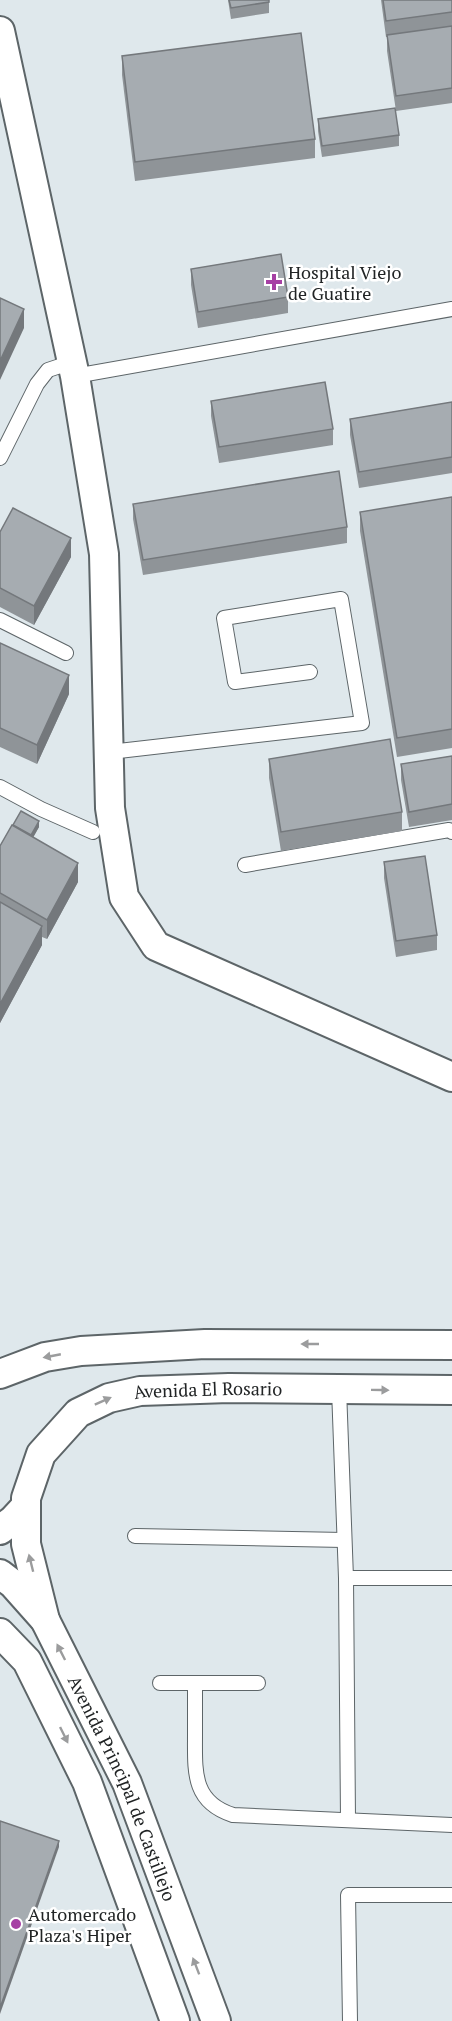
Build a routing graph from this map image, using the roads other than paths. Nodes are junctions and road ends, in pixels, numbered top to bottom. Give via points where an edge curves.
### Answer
1 (0, 31) edge
2 (452, 309) edge
3 (73, 369) junction
4 (2, 450) edge
5 (0, 620) edge
6 (66, 653) dead end
7 (310, 672) dead end
8 (110, 752) junction
9 (1, 791) edge
10 (93, 832) dead end
11 (452, 832) edge
12 (245, 866) dead end
13 (452, 1077) edge
14 (452, 1345) edge
15 (0, 1374) edge
16 (339, 1389) junction
17 (452, 1390) edge
18 (26, 1506) junction
19 (0, 1530) edge
20 (135, 1536) dead end
21 (344, 1540) junction
22 (0, 1574) edge
23 (346, 1578) junction
24 (452, 1578) edge
25 (45, 1620) junction
26 (0, 1633) edge
27 (160, 1683) dead end
28 (258, 1683) dead end
29 (195, 1684) junction
30 (348, 1820) junction
31 (452, 1825) edge
32 (452, 1895) edge
33 (175, 2021) edge
34 (216, 2021) edge
35 (350, 2021) edge

1 - 3 street
2 - 3 lane
3 - 4 lane via 48,370
3 - 8 street via 104,554
5 - 6 lane
7 - 8 lane via 236,682 224,618 341,599 362,723
8 - 13 street via 111,808 124,897 156,946
9 - 10 lane
11 - 12 lane
14 -> 15 street via 204,1344 93,1350 45,1357
16 -> 17 street, Avenida El Rosario
18 -> 16 street, Avenida El Rosario via 41,1454 78,1413 109,1398 151,1390
16 - 21 lane
18 - 19 street
25 -> 18 street, Avenida El Rosario via 26,1544
20 - 21 lane
21 - 23 lane
22 - 25 street, Avenida Principal de Castillejo
23 - 24 lane
23 - 30 lane
34 -> 25 street, Avenida Principal de Castillejo via 127,1783
26 -> 33 street, Avenida Principal de Castillejo via 27,1661 87,1782
27 - 29 lane
28 - 29 lane
29 - 30 lane via 195,1774 204,1796 218,1810 233,1815
30 - 31 lane
32 - 35 lane via 348,1895

